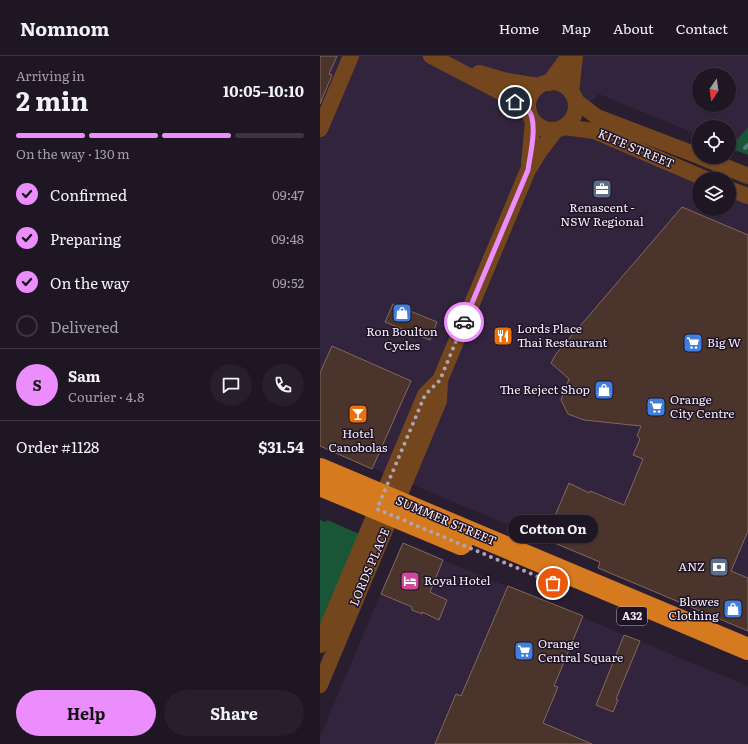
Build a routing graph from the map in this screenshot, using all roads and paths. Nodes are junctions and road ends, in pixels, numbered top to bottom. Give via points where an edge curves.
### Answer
1 (351, 56) edge
2 (569, 56) edge
3 (576, 56) edge
4 (438, 59) edge
5 (544, 85) junction
6 (573, 97) junction
7 (531, 116) junction
8 (560, 128) junction
9 (320, 129) edge
10 (692, 154) edge
11 (718, 164) edge
12 (528, 170) junction
13 (692, 173) edge
14 (748, 176) edge
15 (736, 192) edge
16 (748, 196) edge
17 (320, 469) edge
18 (320, 485) edge
19 (387, 505) junction
20 (320, 645) edge
21 (748, 649) edge
22 (748, 665) edge
23 (320, 685) edge

1 - 9 street
2 - 5 street
3 - 6 street
4 - 5 street via 507,81
4 - 7 street via 502,93
5 - 6 street via 557,83 565,86
5 - 7 street via 530,97
6 - 8 street via 576,109 574,116
6 - 10 street, KITE STREET via 597,117
7 - 8 street via 543,129
7 - 12 street, LORDS PLACE via 532,146
8 - 12 street, LORDS PLACE
8 - 13 street, KITE STREET via 594,131
11 - 14 street, KITE STREET
12 - 19 street, LORDS PLACE via 440,380 439,401
15 - 16 street
17 - 19 highway, SUMMER STREET / A32
18 - 19 highway, SUMMER STREET / A32
19 - 20 street, LORDS PLACE
19 - 21 highway, SUMMER STREET / A32
19 - 22 highway, SUMMER STREET / A32
19 - 23 street, LORDS PLACE

